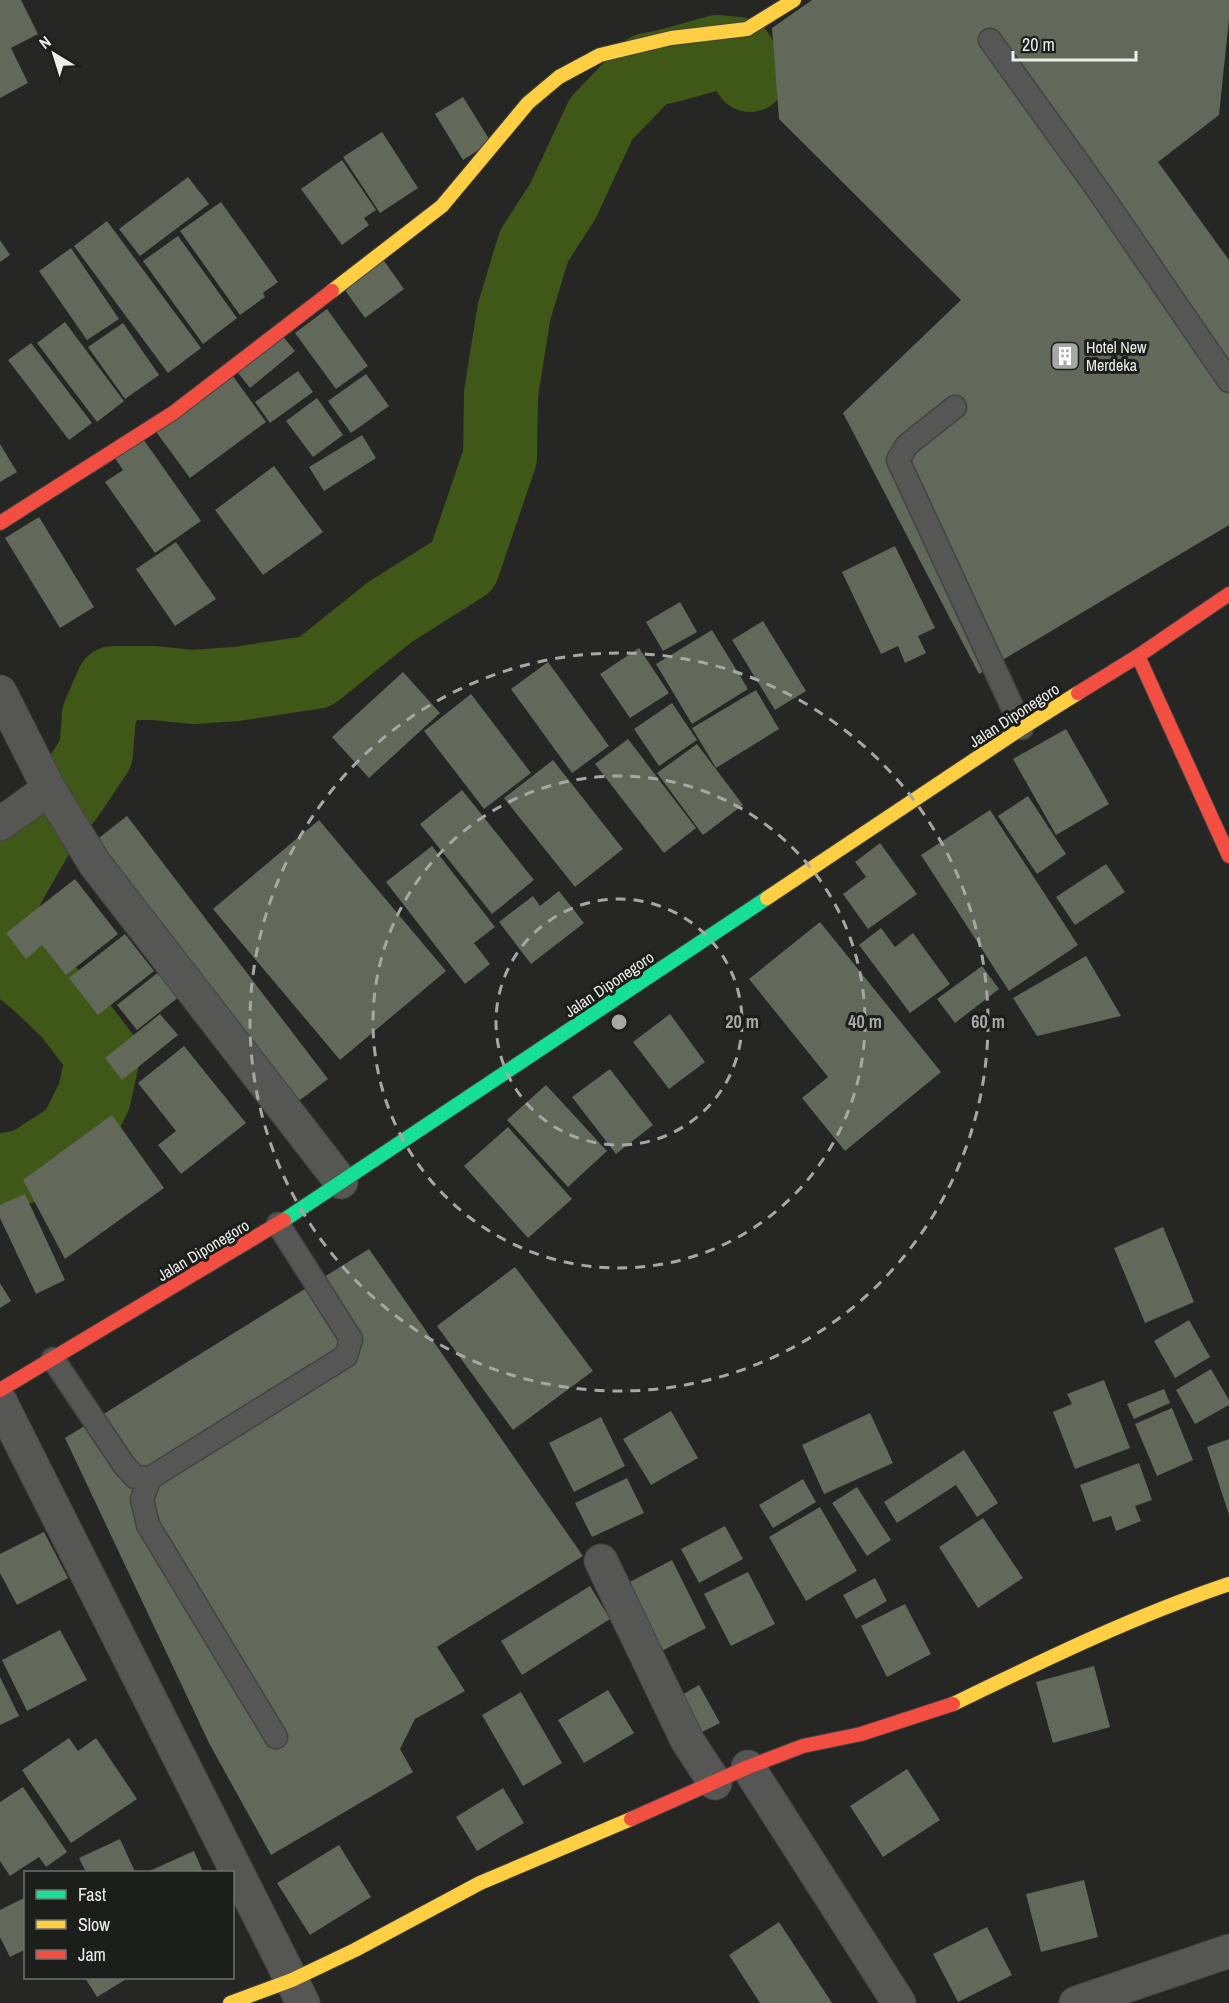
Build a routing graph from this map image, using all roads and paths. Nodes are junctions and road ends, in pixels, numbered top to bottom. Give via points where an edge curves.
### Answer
1 (794, 0) edge
2 (990, 40) dead end
3 (1229, 381) edge
4 (955, 408) dead end
5 (0, 523) edge
6 (1229, 594) edge
7 (1138, 656) junction
8 (0, 692) edge
9 (1022, 728) junction
10 (49, 789) junction
11 (0, 824) edge
12 (1229, 856) edge
13 (341, 1182) junction
14 (278, 1224) junction
15 (53, 1359) junction
16 (0, 1390) edge
17 (0, 1401) edge
18 (150, 1478) junction
19 (601, 1561) dead end
20 (1229, 1584) edge
21 (276, 1737) dead end
22 (748, 1767) junction
23 (715, 1783) junction
24 (1229, 1951) edge
25 (298, 1992) edge
26 (230, 2003) edge
27 (899, 2003) edge
28 (1076, 2003) edge

1 - 5 street via 747,29 671,38 600,55 559,77 528,103 442,206 173,413
2 - 3 lane
4 - 9 lane via 907,445 898,460
6 - 7 street, Jalan Diponegoro
7 - 9 street, Jalan Diponegoro
7 - 12 street
8 - 10 street
9 - 13 street, Jalan Diponegoro
10 - 11 street
10 - 13 street via 95,864
13 - 14 street, Jalan Diponegoro
14 - 15 street, Jalan Diponegoro
14 - 18 lane via 351,1339 346,1356
15 - 16 street, Jalan Diponegoro
15 - 18 lane via 124,1465 135,1477
17 - 25 street
18 - 21 lane via 142,1499 148,1525
19 - 23 street via 687,1740
20 - 22 street via 1173,1603 1071,1647 953,1704 861,1734 803,1746
22 - 23 street
22 - 27 street
23 - 25 street via 480,1883 355,1950
24 - 28 street
25 - 26 street

